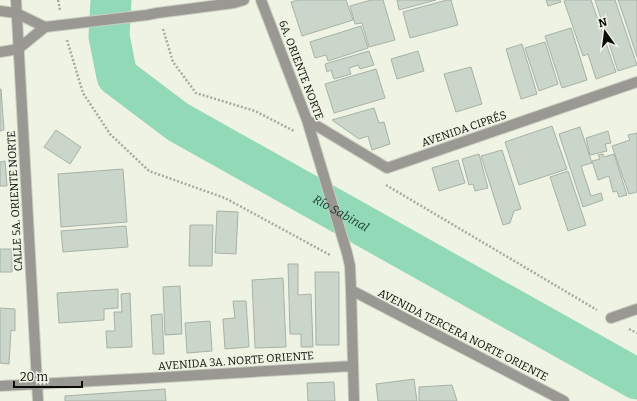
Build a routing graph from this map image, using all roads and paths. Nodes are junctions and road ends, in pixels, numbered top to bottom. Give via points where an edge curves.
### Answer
1 (16, 0) edge
2 (244, 0) edge
3 (261, 0) edge
4 (0, 11) edge
5 (16, 13) junction
6 (157, 13) junction
7 (67, 24) junction
8 (45, 26) junction
9 (18, 49) junction
10 (0, 52) edge
11 (637, 82) edge
12 (307, 120) junction
13 (315, 146) junction
14 (382, 183) dead end
15 (350, 266) junction
16 (351, 290) junction
17 (637, 308) edge
18 (611, 318) junction
19 (637, 333) edge
20 (353, 366) junction
21 (37, 384) junction
22 (0, 386) edge
23 (38, 401) edge
24 (354, 401) edge
25 (564, 401) edge

1 - 5 street, CALLE 5A. ORIENTE NORTE
2 - 6 street
3 - 12 street, 6A. ORIENTE NORTE
4 - 5 street
5 - 8 street
5 - 9 street, CALLE 5A. ORIENTE NORTE
6 - 7 street
6 - 13 path via 173,62 196,93 255,111
7 - 8 street
7 - 15 path via 83,92 110,134 149,171 225,198
8 - 9 street
9 - 10 street
9 - 21 street, CALLE 5A. ORIENTE NORTE
11 - 12 street, AVENIDA CIPRÉS via 387,168
12 - 13 street, 6A. ORIENTE NORTE
13 - 15 street, 6A. ORIENTE NORTE
14 - 18 path
15 - 16 street, 6A. ORIENTE NORTE
16 - 20 street, 6A. ORIENTE NORTE
16 - 25 street, AVENIDA TERCERA NORTE ORIENTE
17 - 18 street
18 - 19 path
20 - 21 street, AVENIDA 3A. NORTE ORIENTE
20 - 24 street, 6A. ORIENTE NORTE
21 - 22 street, AVENIDA 3A. NORTE ORIENTE
21 - 23 street, CALLE 5A. ORIENTE NORTE

